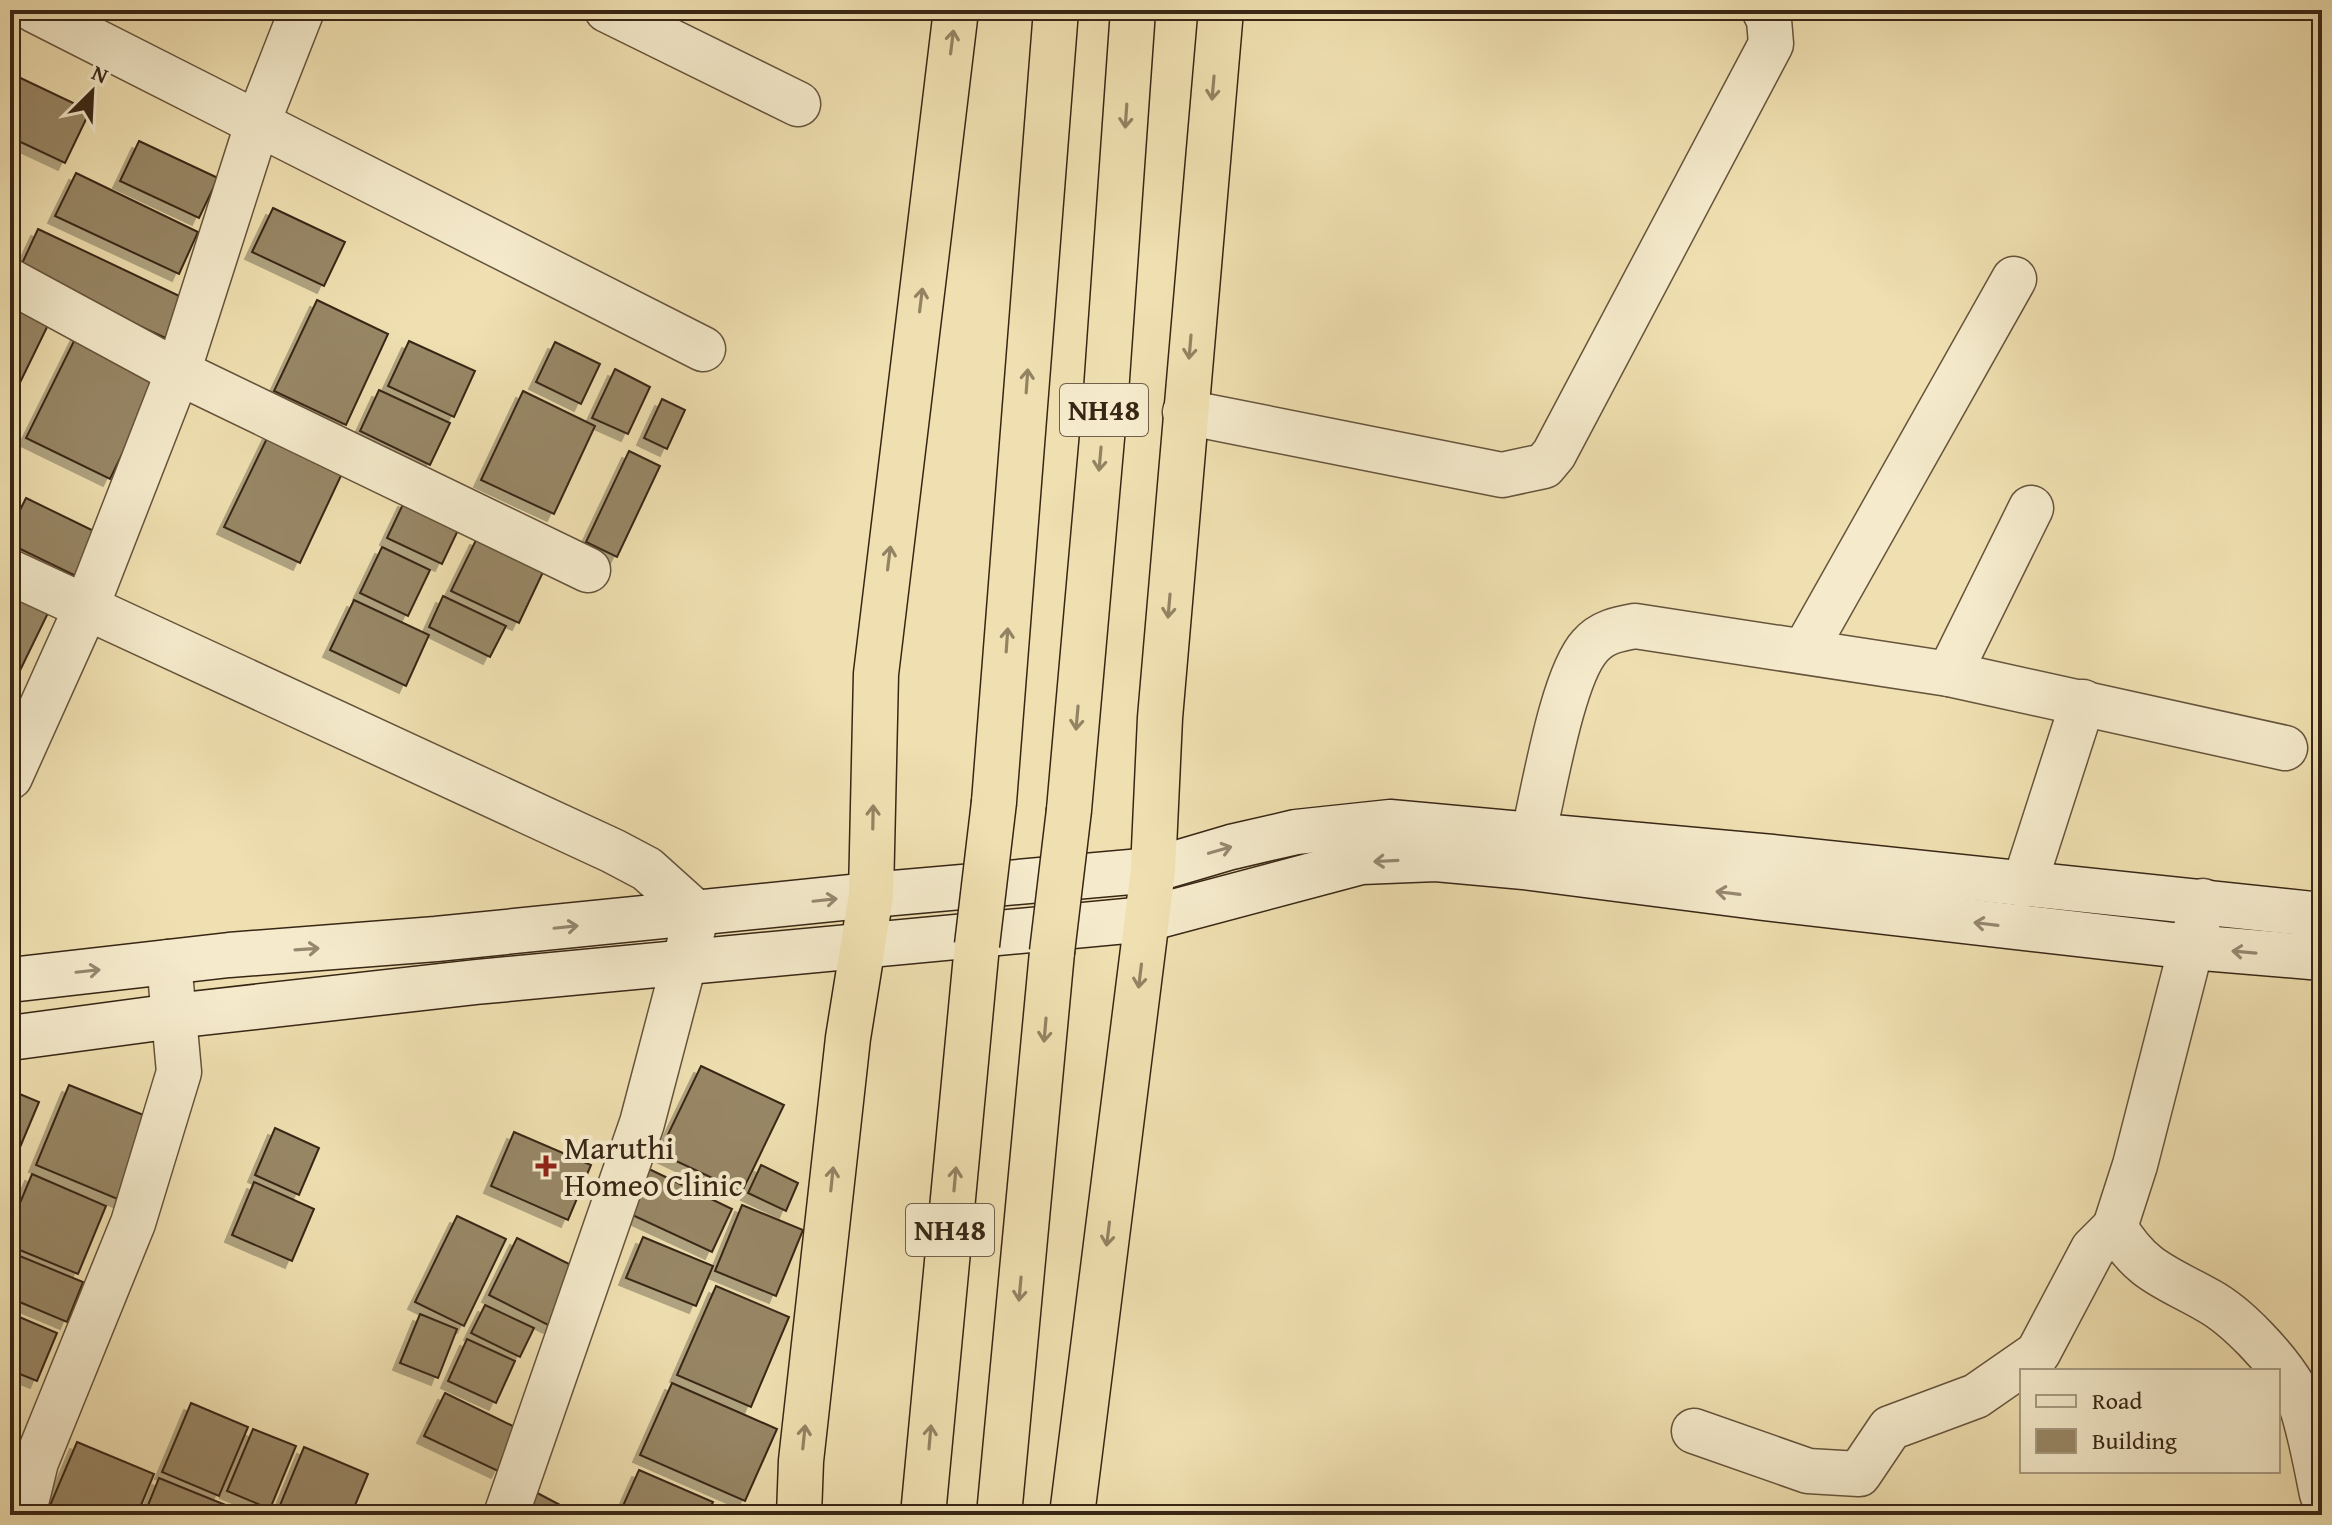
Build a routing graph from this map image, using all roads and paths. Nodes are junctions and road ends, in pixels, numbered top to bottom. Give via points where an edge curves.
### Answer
1 (34, 10) edge
2 (302, 10) edge
3 (607, 10) edge
4 (956, 10) edge
5 (1056, 10) edge
6 (1133, 10) edge
7 (1221, 10) edge
8 (1764, 10) edge
9 (798, 104) dead end
10 (258, 122) junction
11 (2014, 279) dead end
12 (10, 281) edge
13 (703, 349) dead end
14 (178, 372) junction
15 (1185, 412) junction
16 (2031, 508) dead end
17 (588, 570) dead end
18 (10, 572) edge
19 (86, 608) junction
20 (1805, 650) junction
21 (1949, 674) junction
22 (2083, 702) junction
23 (2285, 748) dead end
24 (10, 777) edge
25 (1533, 836) junction
26 (1438, 842) junction
27 (1153, 870) junction
28 (2024, 885) junction
29 (871, 895) junction
30 (2203, 901) junction
31 (697, 914) junction
32 (2322, 915) edge
33 (1147, 919) junction
34 (862, 947) junction
35 (2191, 947) junction
36 (2322, 958) edge
37 (685, 961) junction
38 (169, 962) junction
39 (10, 980) edge
40 (174, 1016) junction
41 (10, 1038) edge
42 (2115, 1227) junction
43 (2280, 1369) edge
44 (2280, 1369) edge
45 (1694, 1431) dead end
46 (23, 1457) edge
47 (2322, 1494) edge
48 (23, 1515) edge
49 (506, 1515) edge
50 (799, 1515) edge
51 (923, 1515) edge
52 (999, 1515) edge
53 (1072, 1515) edge

1 - 10 street
2 - 10 street
3 - 9 street
29 -> 4 highway via 876,674
51 -> 5 highway, NH48, bridge via 994,802
6 -> 52 highway, NH48, bridge via 1069,810
7 -> 15 highway
8 - 15 street via 1771,44 1544,466 1502,475
10 - 13 street
10 - 14 street
11 - 20 street
12 - 14 street
14 - 17 street
14 - 19 street
15 -> 27 highway
16 - 21 street
18 - 19 street
19 - 24 street
19 - 31 street via 613,851 647,869
20 - 21 street
20 - 25 street via 1635,626 1611,630 1590,646 1570,681
21 - 22 street
22 - 23 street
22 - 28 street
25 - 26 street
25 - 28 street
27 -> 26 street via 1296,832 1390,822
26 -> 33 street
35 -> 26 street via 1524,867
27 - 29 street
27 - 33 highway
28 - 30 street
31 -> 29 street
29 - 34 highway
30 - 32 street
30 - 35 street
31 - 37 street
38 -> 31 street
33 - 34 street
33 -> 53 highway
34 - 37 street
50 -> 34 highway via 844,1069
36 -> 35 street
35 - 42 street
37 - 40 street
37 - 49 street via 642,1123
39 -> 38 street
38 - 40 street
40 - 41 street
40 - 46 street via 179,1072 133,1223
42 - 43 street via 2129,1251 2161,1276 2212,1302 2260,1343
42 - 45 street via 2093,1249 2038,1353 1976,1396 1890,1428 1859,1474 1808,1471
44 - 47 street via 2295,1389
46 - 48 street

